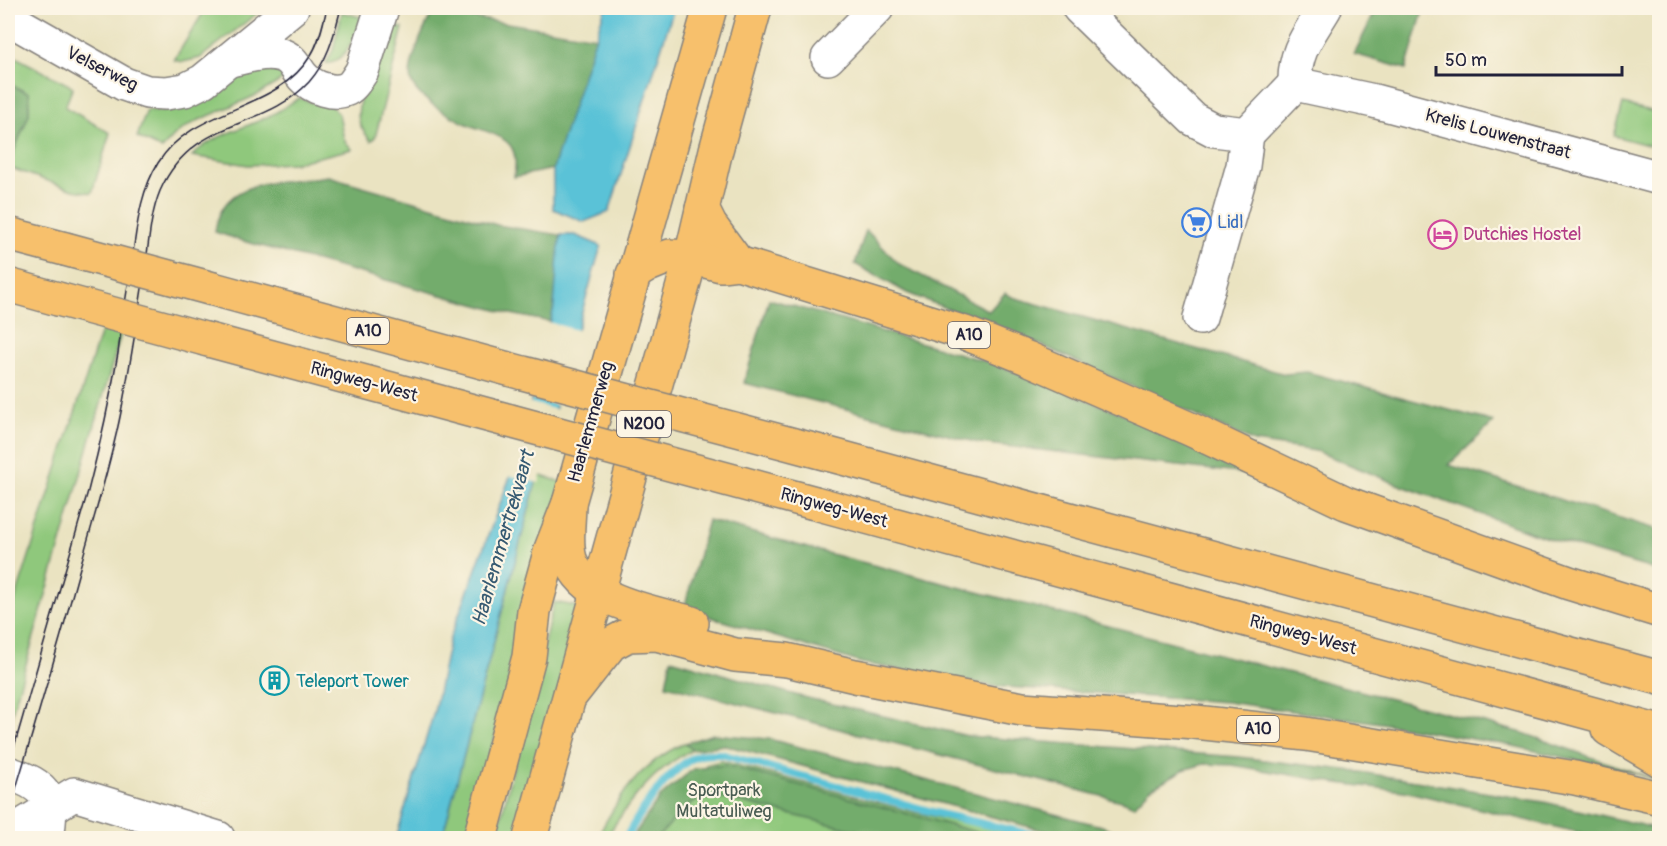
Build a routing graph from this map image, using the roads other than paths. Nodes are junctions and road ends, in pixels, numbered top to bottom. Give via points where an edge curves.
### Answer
1 (292, 8) edge
2 (302, 8) edge
3 (382, 8) edge
4 (711, 8) edge
5 (755, 8) edge
6 (877, 8) edge
7 (1079, 8) edge
8 (1325, 8) edge
9 (8, 18) edge
10 (828, 58) dead end
11 (230, 60) junction
12 (292, 60) junction
13 (1295, 84) junction
14 (1247, 134) junction
15 (1659, 178) edge
16 (702, 208) junction
17 (8, 234) edge
18 (691, 257) junction
19 (738, 263) junction
20 (633, 274) junction
21 (8, 285) edge
22 (1200, 318) dead end
23 (569, 503) junction
24 (598, 592) junction
25 (1659, 611) edge
26 (1558, 650) junction
27 (1659, 658) edge
28 (787, 660) junction
29 (1659, 678) edge
30 (570, 696) junction
31 (1576, 709) junction
32 (1659, 732) edge
33 (1659, 760) edge
34 (8, 773) edge
35 (1659, 798) edge
36 (29, 825) edge
37 (218, 838) edge
38 (480, 838) edge
39 (530, 838) edge

1 - 11 street, Velserweg
2 - 12 street
3 - 12 street via 362,71 347,89 332,91 309,82
4 - 20 main road, Haarlemmerweg / N200
5 - 16 main road
6 - 10 street
7 - 14 street via 1193,119 1214,130
8 - 13 street via 1299,52
9 - 11 street, Velserweg via 124,84 147,92 185,90
11 - 12 street via 265,53
13 - 14 street
13 - 15 street, Krelis Louwenstraat via 1374,101
14 - 22 street via 1243,165
16 - 18 main road, N200
16 - 19 main road
17 - 26 main road, A10, bridge
18 - 19 main road, A10 via 721,265
18 - 20 main road, A10 via 670,256
18 - 24 main road, N200
19 - 25 main road, A10 via 965,333 1346,502 1569,583
20 - 23 main road, Haarlemmerweg / N200
21 - 31 main road, Ringweg-West, bridge
23 - 24 main road, A10 via 570,560 580,576
23 - 38 main road, Haarlemmerweg / N200 via 534,611 529,657
24 - 28 main road, A10 via 718,631
24 - 30 main road, N200
26 - 27 main road, A10
26 - 29 main road, A10
28 - 30 main road, A10 via 735,655 673,637 636,634 612,644
28 - 35 main road, A10 via 1022,709 1306,734 1575,778
30 - 39 main road, N200
31 - 32 main road, Ringweg-West
31 - 33 main road
34 - 36 street via 31,781 44,791
36 - 37 street via 74,794

